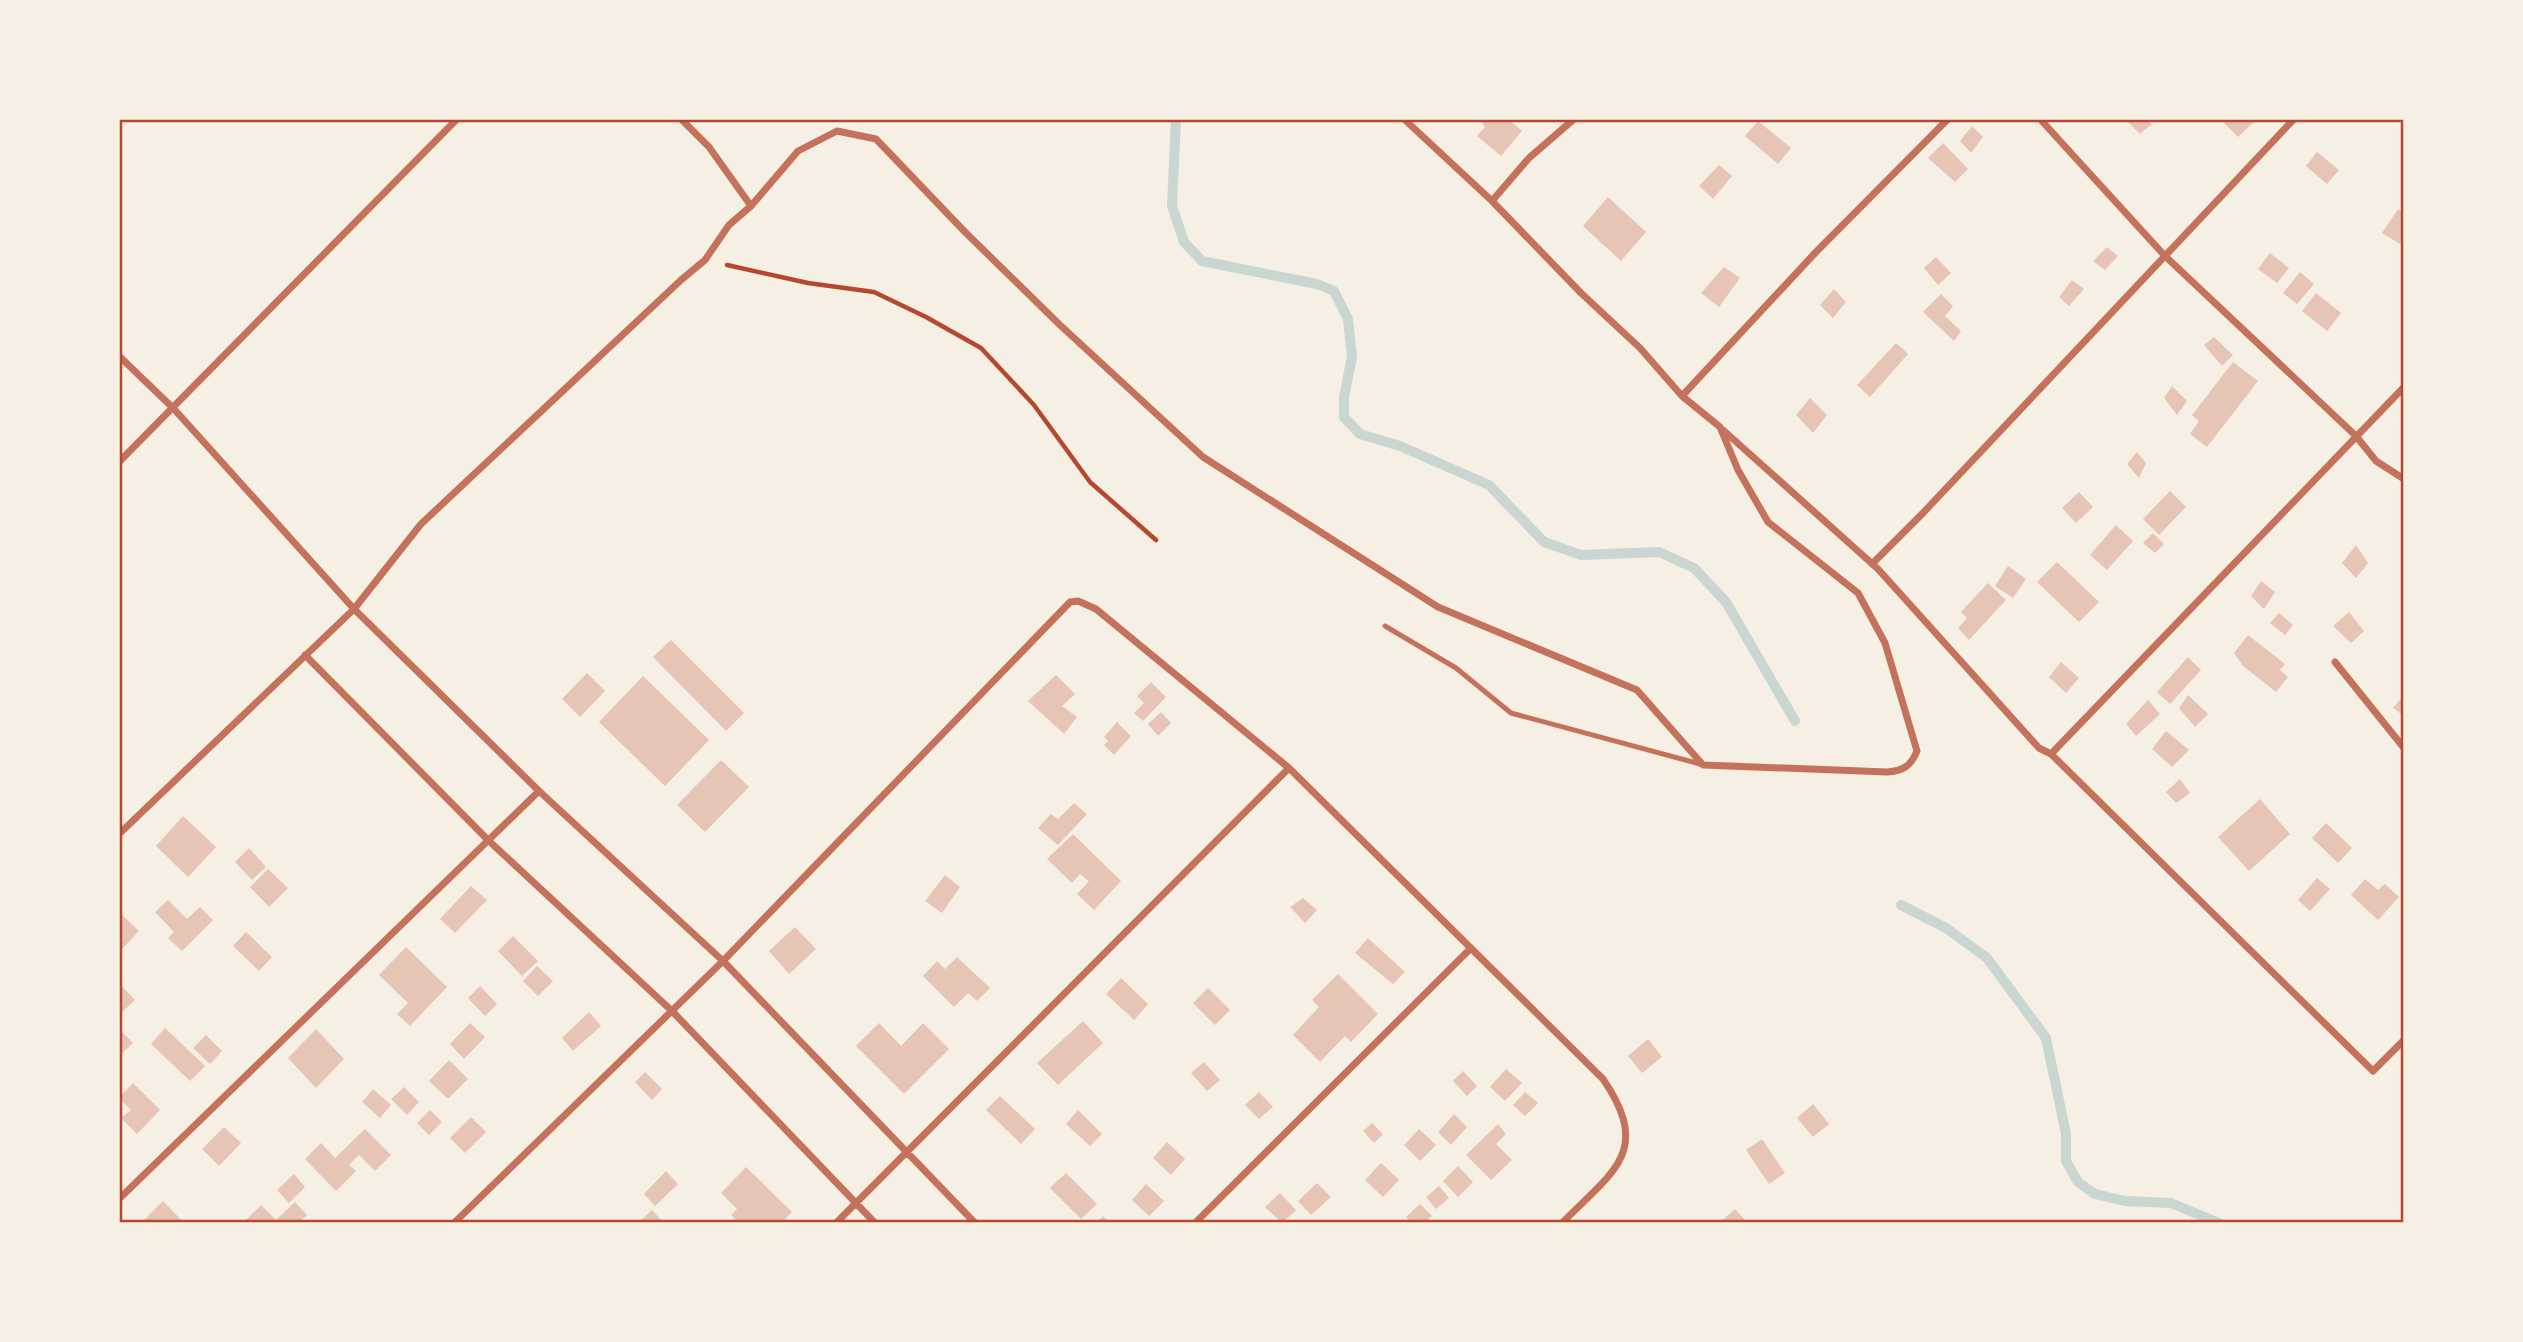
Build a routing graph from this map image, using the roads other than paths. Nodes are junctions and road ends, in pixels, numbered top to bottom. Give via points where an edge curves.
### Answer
1 (457, 119) edge
2 (681, 119) edge
3 (1404, 119) edge
4 (1574, 119) edge
5 (1948, 119) edge
6 (2040, 119) edge
7 (2294, 119) edge
8 (1492, 201) junction
9 (751, 206) junction
10 (2165, 256) junction
11 (119, 356) edge
12 (2404, 387) edge
13 (1682, 396) junction
14 (174, 409) junction
15 (1720, 427) junction
16 (2356, 436) junction
17 (119, 462) edge
18 (2404, 479) edge
19 (1872, 564) junction
20 (354, 609) junction
21 (1385, 626) dead end
22 (305, 655) junction
23 (2335, 662) dead end
24 (2404, 748) edge
25 (2051, 754) junction
26 (1703, 765) junction
27 (1289, 768) junction
28 (539, 791) junction
29 (119, 834) edge
30 (489, 841) junction
31 (1471, 948) junction
32 (723, 961) junction
33 (672, 1011) junction
34 (2404, 1040) edge
35 (907, 1154) junction
36 (119, 1199) edge
37 (856, 1204) junction
38 (454, 1223) edge
39 (836, 1223) edge
40 (875, 1223) edge
41 (975, 1223) edge
42 (1195, 1223) edge
43 (1562, 1223) edge

1 - 14 street
2 - 9 street via 709,147
3 - 8 street
4 - 8 street via 1529,158
5 - 13 street
6 - 10 street
7 - 10 street
8 - 13 street
9 - 20 street via 729,225 705,260 421,524
9 - 26 street via 798,151 837,131 876,139 1060,325 1203,457 1438,607 1637,690
10 - 16 street
10 - 19 street
11 - 14 street
12 - 16 street
13 - 15 street
14 - 17 street
14 - 20 street
15 - 19 street
15 - 26 street via 1768,522 1858,593 1885,643 1917,751 1910,765 1895,772
16 - 18 street via 2376,461
16 - 25 street
19 - 25 street via 2039,748
20 - 22 street
20 - 28 street
21 - 26 lane via 1456,668 1511,713
22 - 29 street
22 - 30 street
23 - 24 street
25 - 34 street via 2372,1071
27 - 31 street
27 - 32 street via 1097,609 1070,602
27 - 35 street
28 - 30 street
28 - 32 street
30 - 33 street
30 - 36 street
31 - 42 street
31 - 43 street via 1603,1079 1626,1123 1618,1166
32 - 33 street
32 - 35 street
33 - 37 street
33 - 38 street
35 - 37 street
35 - 41 street
37 - 39 street
37 - 40 street

